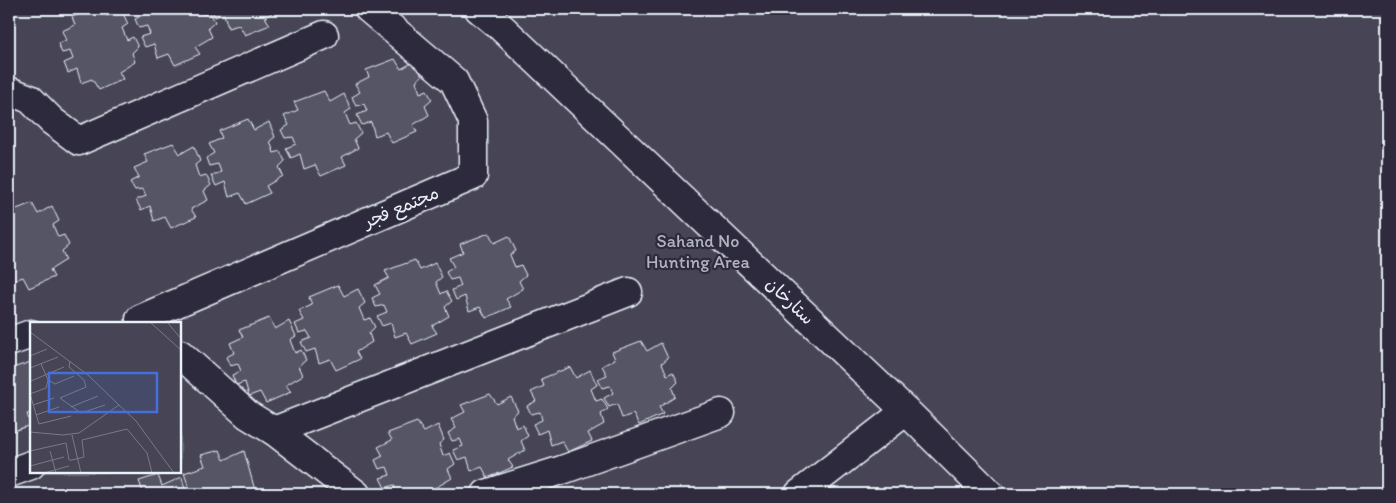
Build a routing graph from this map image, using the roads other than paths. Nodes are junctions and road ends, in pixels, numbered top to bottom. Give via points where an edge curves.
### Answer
1 (369, 9) edge
2 (479, 9) edge
3 (324, 35) dead end
4 (9, 91) edge
5 (628, 292) dead end
6 (144, 322) edge
7 (30, 334) edge
8 (9, 342) edge
9 (181, 355) edge
10 (906, 411) junction
11 (721, 413) dead end
12 (274, 431) junction
13 (30, 465) edge
14 (9, 473) edge
15 (356, 494) edge
16 (486, 494) edge
17 (799, 494) edge
18 (990, 494) edge

1 - 6 street, مجتمع فجر via 454,81 473,122 473,176 140,319
2 - 10 street, ستارخان
3 - 4 street via 79,141 30,99
5 - 12 street
7 - 8 street
9 - 12 street via 248,415
10 - 17 street
10 - 18 street, ستارخان
11 - 16 street
12 - 15 street
13 - 14 street

